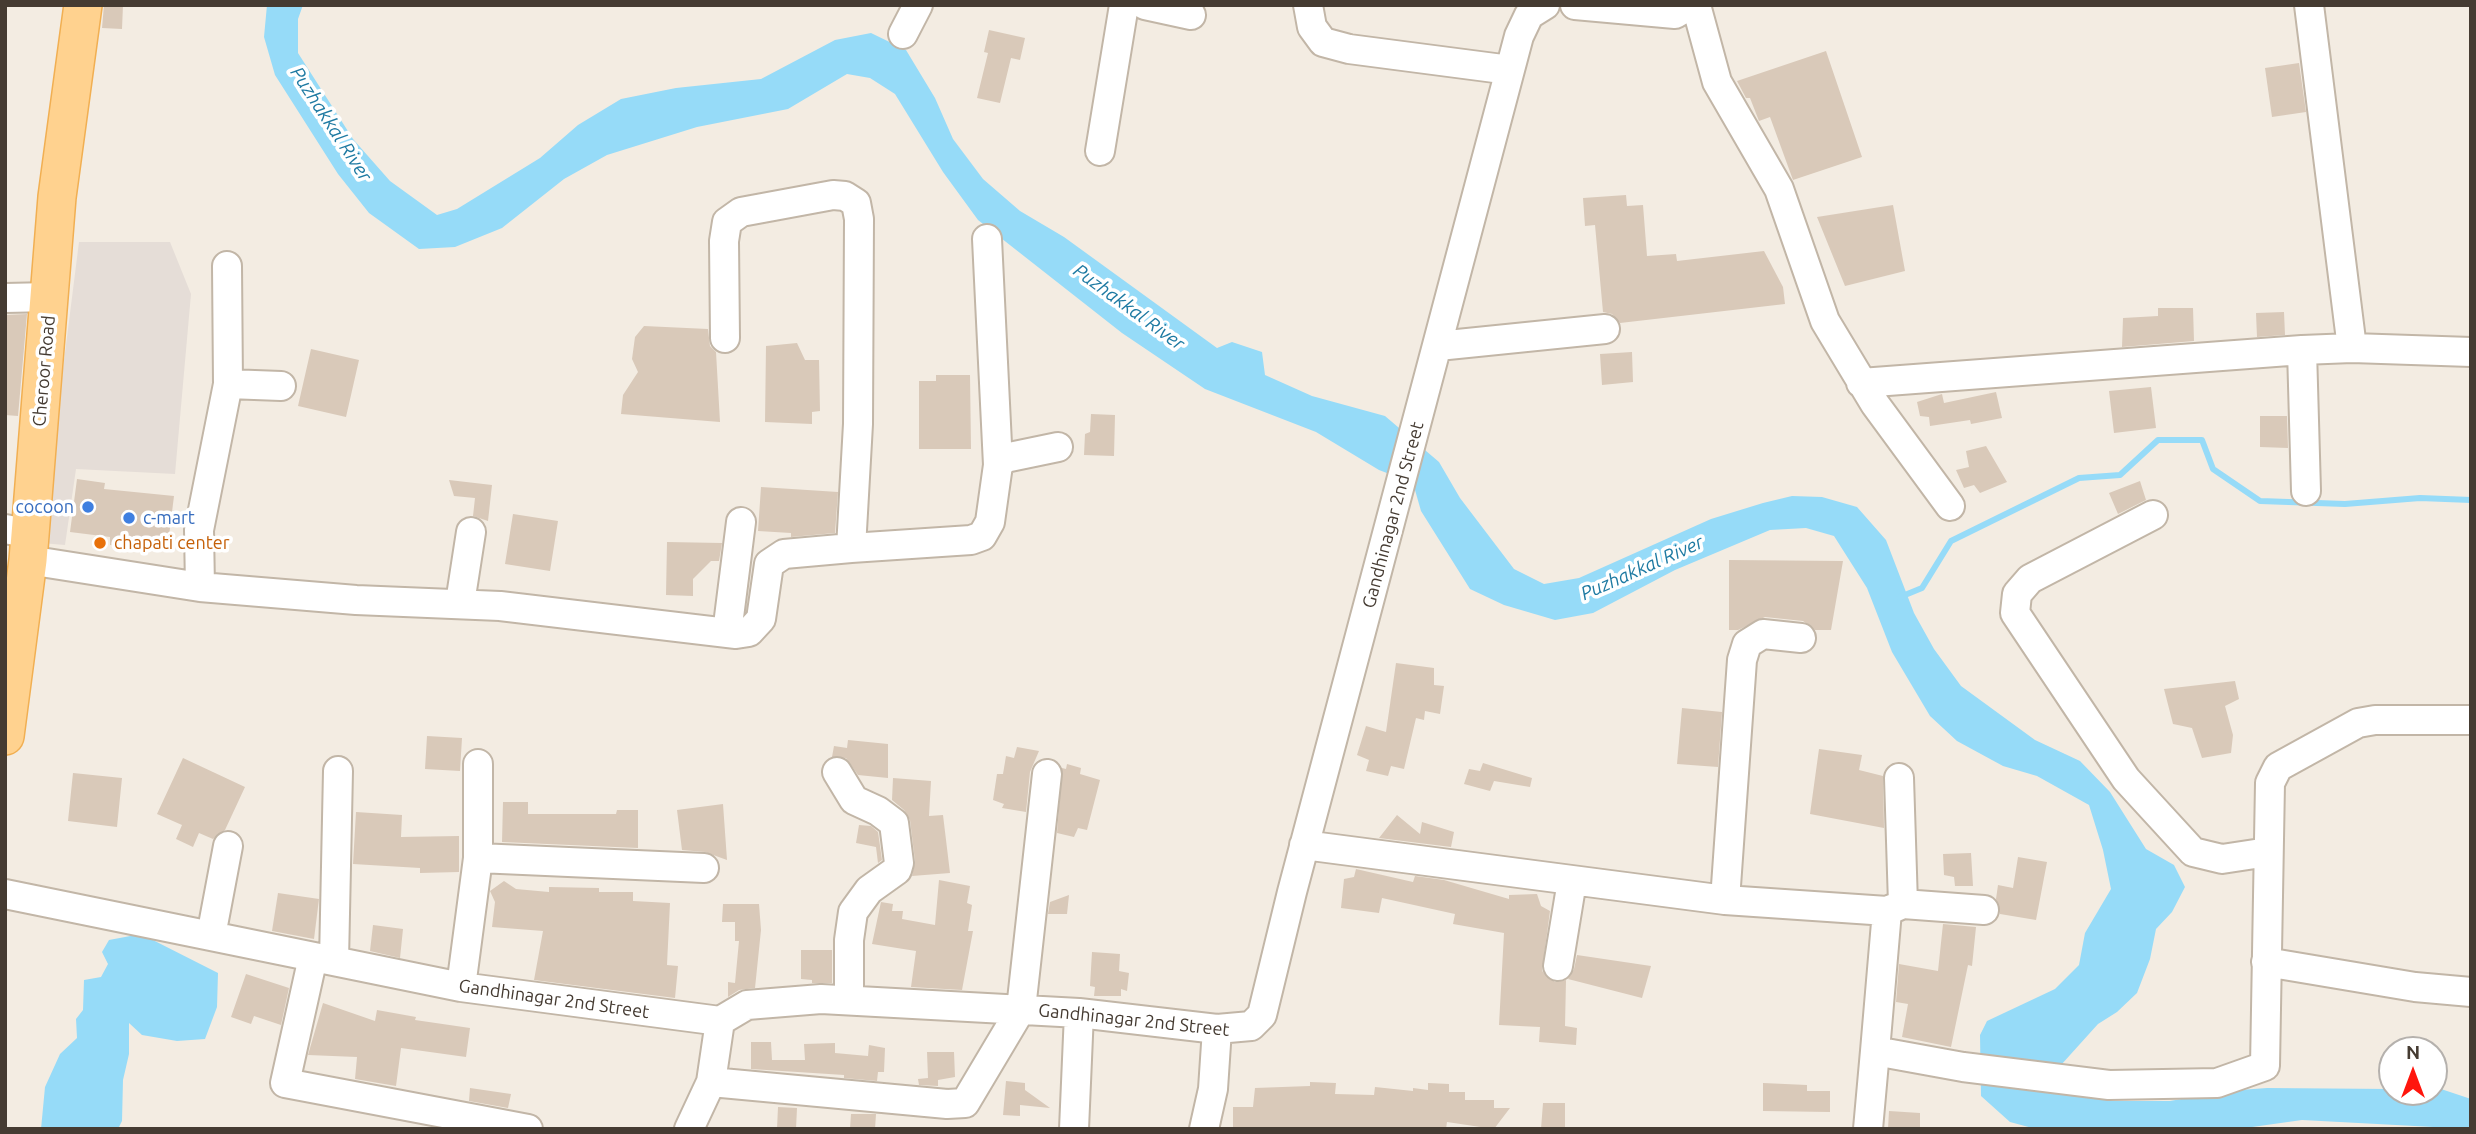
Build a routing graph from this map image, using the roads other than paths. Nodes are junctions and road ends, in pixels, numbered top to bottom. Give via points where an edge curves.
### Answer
1 (83, 5) edge
2 (918, 5) edge
3 (1124, 5) edge
4 (1145, 5) edge
5 (1308, 5) edge
6 (1545, 5) edge
7 (1575, 5) edge
8 (1690, 5) edge
9 (1696, 5) edge
10 (2309, 5) edge
11 (1191, 15) dead end
12 (904, 34) dead end
13 (1510, 70) junction
14 (1100, 151) dead end
15 (987, 239) dead end
16 (227, 266) dead end
17 (50, 297) junction
18 (5, 298) edge
19 (1605, 329) dead end
20 (725, 338) dead end
21 (1438, 346) junction
22 (2352, 348) junction
23 (2302, 350) junction
24 (2471, 352) edge
25 (1861, 383) junction
26 (228, 384) junction
27 (281, 386) dead end
28 (1058, 447) dead end
29 (998, 465) junction
30 (2306, 491) dead end
31 (1950, 506) dead end
32 (2154, 514) dead end
33 (741, 522) dead end
34 (471, 532) dead end
35 (21, 541) edge
36 (851, 548) junction
37 (200, 587) junction
38 (14, 595) edge
39 (460, 603) junction
40 (727, 633) junction
41 (1801, 638) dead end
42 (2471, 720) edge
43 (5, 736) edge
44 (478, 764) dead end
45 (338, 771) dead end
46 (837, 772) dead end
47 (1047, 774) dead end
48 (1899, 778) dead end
49 (1304, 845) junction
50 (228, 846) dead end
51 (2268, 852) junction
52 (478, 858) junction
53 (704, 868) dead end
54 (1572, 881) junction
55 (5, 894) edge
56 (1725, 900) junction
57 (1895, 908) junction
58 (1984, 910) dead end
59 (211, 936) junction
60 (323, 959) junction
61 (2266, 962) junction
62 (1558, 966) dead end
63 (460, 986) junction
64 (2471, 992) edge
65 (849, 1000) junction
66 (1021, 1009) junction
67 (1079, 1013) junction
68 (720, 1021) junction
69 (1217, 1030) junction
70 (1875, 1051) junction
71 (710, 1082) junction
72 (528, 1129) edge
73 (689, 1129) edge
74 (1074, 1129) edge
75 (1204, 1129) edge
76 (1868, 1129) edge

1 - 17 main road, Cheroor Road via 57,197
2 - 12 street
3 - 14 street
4 - 11 street
5 - 13 street via 1312,27 1323,42
6 - 13 street, Gandhinagar 2nd Street via 1529,15
7 - 8 street via 1675,14
9 - 25 street via 1717,82 1779,189 1825,321
10 - 22 street
13 - 21 street, Gandhinagar 2nd Street
15 - 29 street
16 - 26 street
17 - 18 street
17 - 35 main road, Cheroor Road
19 - 21 street
20 - 36 street via 727,222 741,212 833,195 856,203 858,437
21 - 49 street, Gandhinagar 2nd Street
22 - 23 street
22 - 24 street
23 - 25 street
23 - 30 street
25 - 31 street
26 - 27 street
26 - 37 street via 199,530
28 - 29 street via 1005,458
29 - 36 street via 990,522 982,536
32 - 51 street via 2029,579 2017,594 2015,613 2126,779 2193,852 2222,859
33 - 40 street
34 - 39 street
35 - 37 street
35 - 38 main road, Cheroor Road
36 - 40 street via 784,554 769,564 761,619 749,632
37 - 39 street
38 - 43 main road, Cheroor Road
39 - 40 street
41 - 56 street via 1763,634 1747,644 1742,660
42 - 51 street via 2358,723 2278,767 2270,783
44 - 52 street
45 - 60 street
46 - 65 street via 854,800 894,823 899,863 853,912
47 - 66 street
48 - 57 street
49 - 54 street
49 - 69 street, Gandhinagar 2nd Street via 1262,1015 1251,1026
50 - 59 street
51 - 61 street
52 - 53 street
52 - 63 street
54 - 56 street
54 - 62 street
55 - 59 street, Gandhinagar 2nd Street
56 - 57 street
57 - 58 street
57 - 70 street
59 - 60 street, Gandhinagar 2nd Street
60 - 63 street, Gandhinagar 2nd Street
60 - 72 street via 285,1083
61 - 64 street via 2415,988
61 - 70 street via 2265,1066 2217,1083 2109,1085
63 - 68 street, Gandhinagar 2nd Street
65 - 66 street, Gandhinagar 2nd Street
65 - 68 street, Gandhinagar 2nd Street via 764,1001
66 - 67 street, Gandhinagar 2nd Street
66 - 71 street via 965,1103
67 - 69 street, Gandhinagar 2nd Street
67 - 74 street
68 - 71 street
69 - 75 street via 1213,1089
70 - 76 street
71 - 73 street

